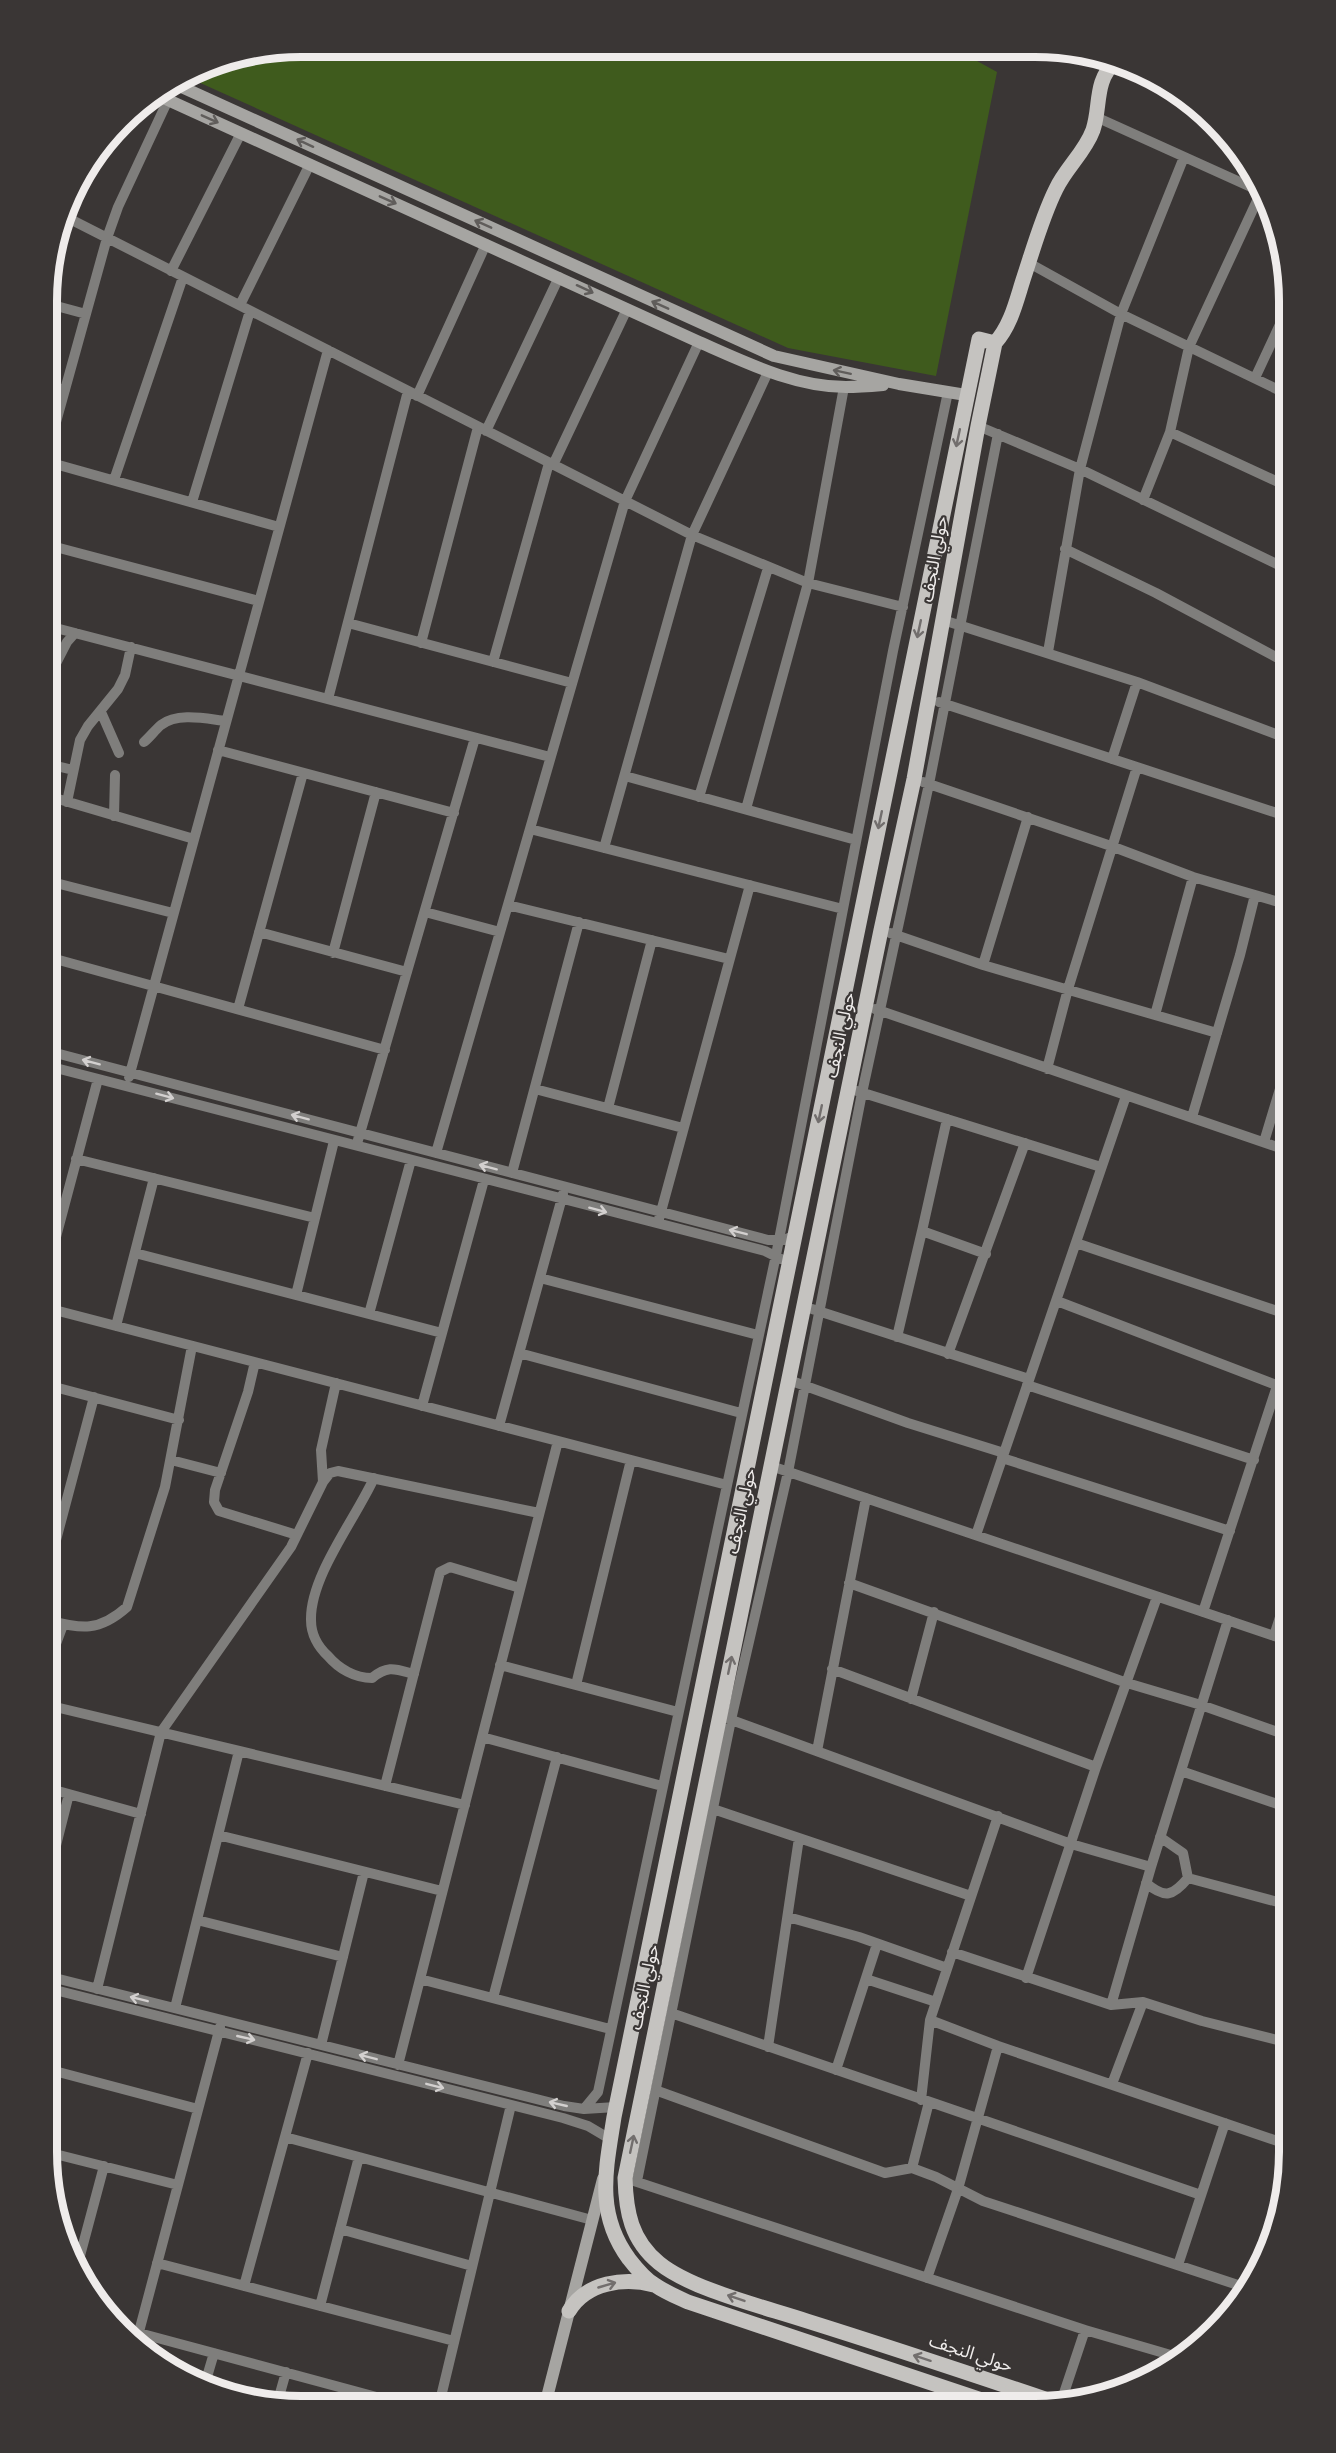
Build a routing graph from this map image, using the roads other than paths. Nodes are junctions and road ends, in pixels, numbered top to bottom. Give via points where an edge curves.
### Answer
1 (1109, 69) edge
2 (183, 88) edge
3 (165, 99) edge
4 (162, 101) edge
5 (1096, 117) junction
6 (242, 133) junction
7 (1184, 157) junction
8 (310, 164) junction
9 (1250, 187) edge
10 (1257, 202) edge
11 (71, 220) edge
12 (107, 238) junction
13 (486, 244) junction
14 (1029, 263) junction
15 (171, 271) junction
16 (183, 277) junction
17 (559, 277) junction
18 (57, 306) edge
19 (245, 308) junction
20 (627, 309) junction
21 (86, 314) junction
22 (1121, 315) junction
23 (1279, 328) edge
24 (699, 342) junction
25 (995, 343) junction
26 (1189, 347) junction
27 (328, 351) junction
28 (768, 372) junction
29 (1255, 378) junction
30 (899, 384) junction
31 (844, 387) junction
32 (57, 388) edge
33 (65, 390) junction
34 (1279, 390) edge
35 (948, 392) junction
36 (413, 394) junction
37 (966, 395) junction
38 (57, 419) edge
39 (978, 426) junction
40 (482, 429) junction
41 (1170, 432) junction
42 (998, 434) junction
43 (57, 464) edge
44 (551, 464) junction
45 (1080, 469) junction
46 (114, 480) junction
47 (1279, 482) edge
48 (625, 501) junction
49 (1143, 501) junction
50 (192, 502) junction
51 (279, 527) junction
52 (692, 535) junction
53 (57, 547) edge
54 (1065, 549) junction
55 (1279, 565) edge
56 (768, 568) junction
57 (808, 582) junction
58 (259, 601) junction
59 (903, 607) junction
60 (943, 620) junction
61 (348, 623) junction
62 (961, 625) junction
63 (57, 628) edge
64 (75, 633) junction
65 (421, 643) junction
66 (131, 647) junction
67 (1048, 652) junction
68 (1279, 659) edge
69 (57, 662) edge
70 (493, 662) junction
71 (239, 676) junction
72 (1137, 682) junction
73 (572, 683) junction
74 (328, 699) junction
75 (937, 701) junction
76 (101, 712) junction
77 (226, 721) junction
78 (1279, 736) edge
79 (475, 738) junction
80 (144, 742) dead end
81 (218, 750) junction
82 (119, 753) dead end
83 (550, 757) junction
84 (1112, 759) junction
85 (57, 766) edge
86 (1137, 767) junction
87 (73, 770) junction
88 (303, 773) junction
89 (115, 775) dead end
90 (625, 776) junction
91 (921, 782) junction
92 (376, 792) junction
93 (699, 797) junction
94 (57, 799) edge
95 (68, 802) junction
96 (746, 810) junction
97 (454, 813) junction
98 (1279, 814) edge
99 (114, 816) junction
100 (1028, 816) junction
101 (530, 829) junction
102 (194, 839) junction
103 (856, 840) junction
104 (1111, 846) junction
105 (604, 848) junction
106 (1193, 877) junction
107 (57, 883) edge
108 (750, 885) junction
109 (1255, 895) junction
110 (1279, 902) edge
111 (508, 905) junction
112 (843, 909) junction
113 (425, 912) junction
114 (174, 913) junction
115 (579, 922) junction
116 (881, 930) junction
117 (259, 932) junction
118 (500, 933) junction
119 (897, 936) junction
120 (652, 940) junction
121 (333, 953) junction
122 (57, 959) edge
123 (729, 959) junction
124 (983, 965) junction
125 (407, 972) junction
126 (153, 986) junction
127 (1068, 989) junction
128 (866, 1005) junction
129 (238, 1009) junction
130 (880, 1010) junction
131 (1155, 1015) junction
132 (1217, 1033) junction
133 (385, 1050) junction
134 (57, 1053) edge
135 (57, 1068) edge
136 (1047, 1069) junction
137 (130, 1072) junction
138 (98, 1079) junction
139 (126, 1086) junction
140 (535, 1089) junction
141 (855, 1091) junction
142 (1279, 1092) edge
143 (1126, 1096) junction
144 (608, 1108) junction
145 (1192, 1117) junction
146 (946, 1119) junction
147 (683, 1128) junction
148 (361, 1133) junction
149 (334, 1141) junction
150 (1264, 1142) junction
151 (1025, 1143) junction
152 (357, 1146) junction
153 (1279, 1147) edge
154 (435, 1153) junction
155 (76, 1159) junction
156 (411, 1160) junction
157 (1101, 1167) junction
158 (512, 1173) junction
159 (154, 1178) junction
160 (483, 1180) junction
161 (565, 1187) junction
162 (561, 1200) junction
163 (660, 1212) junction
164 (315, 1218) junction
165 (658, 1225) junction
166 (922, 1231) junction
167 (57, 1233) edge
168 (794, 1236) junction
169 (778, 1241) junction
170 (1076, 1243) junction
171 (135, 1252) junction
172 (986, 1254) junction
173 (776, 1256) junction
174 (788, 1269) junction
175 (540, 1278) junction
176 (296, 1295) junction
177 (1057, 1301) junction
178 (804, 1306) junction
179 (57, 1311) edge
180 (819, 1311) junction
181 (1279, 1313) edge
182 (369, 1314) junction
183 (116, 1326) junction
184 (442, 1333) junction
185 (758, 1335) junction
186 (897, 1337) junction
187 (192, 1346) junction
188 (519, 1353) junction
189 (948, 1354) junction
190 (255, 1362) junction
191 (789, 1380) junction
192 (1028, 1382) junction
193 (336, 1383) junction
194 (804, 1386) junction
195 (1277, 1386) joint
196 (57, 1388) edge
197 (94, 1397) junction
198 (422, 1406) junction
199 (741, 1413) junction
200 (179, 1420) junction
201 (499, 1426) junction
202 (558, 1441) junction
203 (1003, 1456) junction
204 (171, 1460) junction
205 (631, 1460) junction
206 (1254, 1460) junction
207 (771, 1466) junction
208 (788, 1472) junction
209 (221, 1473) junction
210 (374, 1478) junction
211 (323, 1482) junction
212 (727, 1485) junction
213 (866, 1498) junction
214 (539, 1513) junction
215 (57, 1521) edge
216 (734, 1530) junction
217 (1230, 1531) junction
218 (756, 1534) junction
219 (297, 1535) junction
220 (976, 1535) junction
221 (726, 1572) junction
222 (747, 1579) junction
223 (849, 1583) junction
224 (520, 1588) junction
225 (1157, 1597) junction
226 (934, 1612) junction
227 (1203, 1612) junction
228 (1228, 1620) junction
229 (1279, 1620) edge
230 (57, 1623) edge
231 (63, 1625) junction
232 (744, 1632) junction
233 (1274, 1636) junction
234 (1279, 1638) edge
235 (57, 1641) edge
236 (500, 1665) junction
237 (832, 1669) junction
238 (414, 1674) junction
239 (1127, 1683) junction
240 (576, 1685) junction
241 (911, 1699) junction
242 (1201, 1705) junction
243 (57, 1707) edge
244 (678, 1712) junction
245 (725, 1718) junction
246 (161, 1732) junction
247 (1279, 1732) edge
248 (482, 1737) junction
249 (239, 1751) junction
250 (817, 1751) junction
251 (557, 1757) junction
252 (1096, 1767) junction
253 (1181, 1771) junction
254 (385, 1786) junction
255 (662, 1786) junction
256 (57, 1791) edge
257 (69, 1794) junction
258 (465, 1805) junction
259 (1279, 1805) edge
260 (713, 1809) junction
261 (141, 1814) junction
262 (998, 1816) junction
263 (218, 1835) junction
264 (1160, 1837) junction
265 (799, 1838) junction
266 (57, 1840) edge
267 (1071, 1844) junction
268 (695, 1866) junction
269 (1151, 1867) junction
270 (364, 1872) junction
271 (1188, 1878) junction
272 (1146, 1883) junction
273 (442, 1891) junction
274 (971, 1896) junction
275 (1279, 1902) edge
276 (788, 1917) junction
277 (197, 1920) junction
278 (877, 1944) junction
279 (952, 1952) junction
280 (343, 1957) junction
281 (947, 1968) junction
282 (1026, 1978) junction
283 (57, 1979) edge
284 (420, 1979) junction
285 (866, 1979) junction
286 (97, 1989) junction
287 (57, 1990) edge
288 (494, 1998) junction
289 (936, 2002) junction
290 (1143, 2002) junction
291 (1111, 2005) junction
292 (175, 2008) junction
293 (671, 2013) junction
294 (930, 2020) junction
295 (220, 2026) junction
296 (610, 2029) junction
297 (1279, 2040) edge
298 (321, 2045) junction
299 (768, 2046) junction
300 (998, 2046) junction
301 (308, 2053) junction
302 (398, 2065) junction
303 (836, 2070) junction
304 (57, 2073) edge
305 (1112, 2084) junction
306 (656, 2090) junction
307 (925, 2101) junction
308 (511, 2105) junction
309 (616, 2107) junction
310 (198, 2109) junction
311 (584, 2109) junction
312 (977, 2118) junction
313 (1225, 2123) junction
314 (285, 2137) junction
315 (610, 2139) junction
316 (1279, 2142) edge
317 (57, 2155) edge
318 (359, 2157) junction
319 (104, 2166) junction
320 (606, 2167) junction
321 (912, 2168) junction
322 (631, 2180) junction
323 (178, 2185) junction
324 (958, 2189) junction
325 (490, 2192) junction
326 (1201, 2195) junction
327 (592, 2220) junction
328 (340, 2229) junction
329 (80, 2254) edge
330 (157, 2263) junction
331 (1178, 2265) junction
332 (472, 2266) junction
333 (927, 2278) junction
334 (655, 2285) junction
335 (1239, 2285) edge
336 (244, 2286) junction
337 (320, 2306) junction
338 (569, 2311) junction
339 (1085, 2330) junction
340 (138, 2333) edge
341 (146, 2340) edge
342 (454, 2341) junction
343 (214, 2353) junction
344 (1170, 2355) edge
345 (961, 2370) junction
346 (286, 2373) junction
347 (207, 2377) edge
348 (990, 2380) junction
349 (954, 2390) junction
350 (1062, 2394) edge
351 (280, 2395) edge
352 (372, 2396) edge
353 (440, 2396) edge
354 (547, 2396) edge
355 (969, 2396) edge
356 (982, 2396) edge
357 (1039, 2396) edge

1 - 5 main road, حولي النجف via 1100,84
30 -> 2 street via 766,353
3 -> 6 street
4 - 12 street
5 - 7 street
5 - 14 main road, حولي النجف via 1086,146 1065,172 1050,200
6 - 8 street
6 - 15 street
7 - 9 street
7 - 22 street
8 -> 13 street
8 - 19 street
10 - 26 street
11 - 12 street
12 - 15 street
12 - 21 street
13 - 17 street
13 - 36 street
14 - 22 street
14 - 25 main road, حولي النجف via 1008,325
15 - 16 street
16 - 19 street
16 - 46 street
17 -> 20 street
17 - 40 street
18 - 21 street
19 - 27 street
19 - 50 street
20 - 24 street
20 - 44 street
21 - 33 street
22 - 26 street
22 - 45 street
23 - 29 street
24 - 28 street
24 - 48 street
25 - 37 main road, حولي النجف via 978,339
25 - 39 main road, حولي النجف
26 - 29 street
26 - 41 street
27 - 36 street
27 - 51 street
28 - 31 street
28 - 52 street
29 - 34 street
30 - 31 street
30 - 35 street
31 - 57 street
32 - 33 street
33 - 38 street
35 - 37 street
35 - 59 street
36 - 40 street
36 - 61 street
37 -> 168 main road, حولي النجف
39 - 42 street
39 - 60 main road, حولي النجف
40 - 44 street
40 - 65 street
41 - 47 street
41 - 49 street
42 - 45 street
42 - 62 street
43 - 46 street
44 - 48 street
44 - 70 street
45 - 49 street
45 - 54 street
46 - 50 street
48 - 52 street
48 - 73 street
49 - 55 street
50 - 51 street
51 - 58 street
52 - 56 street
52 - 90 street
53 - 58 street
54 - 67 street
54 - 68 street
56 - 57 street
56 - 93 street
57 - 59 street
57 - 96 street
58 - 71 street
59 - 103 street
60 - 62 street
60 - 75 main road, حولي النجف
61 - 65 street
61 - 74 street
62 - 67 street
62 - 75 street
63 - 64 street
64 - 66 street
64 - 69 street
65 - 70 street
66 - 71 street
66 - 76 street via 125,675
67 - 72 street
70 - 73 street
71 - 74 street
71 - 77 street
72 - 78 street
72 - 84 street
73 - 83 street
74 - 79 street
75 - 84 street
75 - 91 main road, حولي النجف
76 - 82 street
76 - 87 street via 80,740
77 - 80 street via 175,719 162,724
77 - 81 street
79 - 83 street
79 - 97 street
81 - 88 street
81 - 102 street
83 - 101 street
84 - 86 street
85 - 87 street
86 - 98 street
86 - 104 street
87 - 95 street
88 - 92 street
88 - 117 street
89 - 99 street
90 - 93 street
90 - 105 street
91 - 100 street
91 - 116 main road, حولي النجف
91 - 119 street
92 - 97 street
92 - 121 street
93 - 96 street
94 - 95 street
95 - 99 street
96 - 103 street
97 - 113 street
99 - 102 street
100 - 104 street
100 - 124 street
101 - 105 street
101 - 111 street
102 - 114 street
103 - 112 street
104 - 106 street
104 - 127 street
105 - 108 street
106 - 109 street
106 - 131 street
107 - 114 street
108 - 112 street
108 - 123 street
109 - 110 street
109 - 132 street
111 - 115 street
111 - 118 street
112 - 169 street
113 - 118 street
113 - 125 street
114 - 126 street
115 - 120 street
115 - 140 street
116 - 119 street
116 - 128 main road, حولي النجف
117 - 121 street
117 - 129 street
118 - 154 street
119 - 124 street
119 - 130 street
120 - 123 street
120 - 144 street
121 - 125 street
122 - 126 street
123 - 147 street
124 - 127 street
125 - 133 street
126 - 129 street
126 - 137 street
127 - 131 street
127 - 136 street
128 - 130 street
128 - 141 main road, حولي النجف
129 - 133 street
130 - 136 street
130 - 141 street
131 - 132 street
132 - 145 street
133 - 148 street
137 -> 134 street
135 - 138 street
136 - 143 street
137 - 139 street
148 -> 137 street
138 - 139 street
138 - 155 street
139 -> 149 street
140 - 144 street
140 - 158 street
141 - 146 street
141 - 178 main road, حولي النجف
141 - 180 street
142 - 150 street
143 - 145 street
143 - 157 street
144 - 147 street
145 - 150 street
146 - 151 street
146 - 166 street
147 - 163 street
148 - 152 street
148 - 154 street
149 - 152 street
149 - 164 street
150 - 153 street
151 - 157 street
151 - 172 street
152 - 156 street
158 -> 154 street
155 - 159 street
155 - 167 street
156 - 160 street
156 - 182 street
157 - 170 street
158 - 161 street
159 - 164 street
159 - 171 street
160 - 162 street
160 - 184 street
161 - 162 street
161 - 163 street
162 -> 165 street
162 - 175 street
163 - 165 street
169 -> 163 street
164 - 176 street
165 - 173 street
166 - 172 street
166 - 186 street
168 - 169 street
168 - 174 main road, حولي النجف
169 - 173 street
170 - 177 street
170 - 181 street
171 - 176 street
171 - 183 street
172 - 189 street
173 - 174 street
173 - 185 street
174 - 216 main road, حولي النجف
175 - 185 street
175 - 188 street
176 - 182 street
177 - 192 street
177 - 195 street
178 - 180 street
178 - 191 main road, حولي النجف
179 - 183 street
180 - 186 street
180 - 194 street
182 - 184 street
183 - 187 street
184 - 198 street
185 - 199 street
186 - 189 street
187 - 190 street
187 - 200 street
188 - 199 street
188 - 201 street
189 - 192 street
190 - 193 street
190 - 209 street
191 - 194 street
191 - 207 main road, حولي النجف
192 - 203 street
192 - 206 street
193 - 198 street
193 - 211 street via 321,1450
194 - 203 street
194 - 208 street
195 - 206 street
196 - 197 street
197 - 200 street
197 - 215 street
198 - 201 street
199 - 212 street
200 - 204 street
201 - 202 street
202 - 205 street
202 - 214 street
203 - 217 street
203 - 220 street
204 - 209 street
204 - 231 street via 127,1607 111,1621 95,1626
205 - 212 street
205 - 240 street
206 - 217 street
207 - 208 street
207 - 218 main road, حولي النجف
208 - 213 street
208 - 232 street
209 - 219 street via 214,1502 219,1511
210 - 211 street via 338,1471 330,1473
210 - 214 street
210 - 238 street via 322,1576 310,1620 324,1653 350,1674 372,1678 383,1670 393,1669
211 - 219 street
212 - 244 street
213 - 220 street
213 - 223 street
214 - 224 street
216 - 218 main road via 747,1536
216 - 221 main road, حولي النجف
217 - 227 street
218 - 222 main road, حولي النجف
219 - 246 street
220 - 225 street
221 - 222 main road via 738,1570
221 - 309 main road, حولي النجف
222 - 232 main road, حولي النجف
223 - 226 street
223 - 237 street
224 - 236 street
224 - 238 street via 444,1568
225 - 227 street
225 - 239 street
226 - 239 street
226 - 241 street
227 - 228 street
228 - 233 street
228 - 242 street
229 - 233 street
230 - 231 street
231 - 235 street
232 - 245 main road, حولي النجف
233 - 234 street
236 - 240 street
236 - 248 street
237 - 241 street
237 - 250 street
238 - 254 street
239 - 242 street
239 - 252 street
240 - 244 street
241 - 252 street
242 - 247 street
242 - 253 street
243 - 246 street
244 - 255 street
245 - 250 street
245 - 260 street
245 - 268 main road, حولي النجف
246 - 249 street
246 - 261 street
248 - 251 street
248 - 258 street
249 - 254 street
249 - 263 street
250 - 262 street
251 - 255 street
251 - 288 street
252 - 267 street
253 - 259 street
253 - 264 street
254 - 258 street
255 - 296 street
256 - 257 street
257 - 261 street
257 - 266 street
258 - 273 street
260 - 265 street
260 - 268 street
261 - 286 street
262 - 267 street
262 - 274 street
263 - 270 street
263 - 277 street
264 - 269 street
264 - 271 street via 1183,1853
265 - 274 street
265 - 276 street
267 - 269 street
267 - 282 street
268 - 293 street
322 -> 268 main road, حولي النجف
269 - 272 street
270 - 273 street
270 - 280 street
271 - 272 street via 1177,1891 1165,1894
271 - 275 street
272 - 291 street
273 - 284 street
274 - 279 street
276 - 278 street
276 - 299 street
277 - 280 street
277 - 292 street
278 - 281 street
278 - 285 street
279 - 281 street
279 - 282 street
280 - 298 street
281 - 289 street
282 - 291 street
283 - 286 street
284 - 288 street
284 - 302 street
285 - 289 street
285 - 303 street
292 -> 286 street
287 - 295 street
288 - 296 street
289 - 294 street
290 - 291 street
290 - 297 street
290 - 305 street
292 - 295 street
293 - 299 street
293 - 306 street
294 - 300 street
294 - 307 street
295 - 298 street
295 -> 301 street
295 - 310 street
296 - 311 street via 598,2092
302 -> 298 street
299 - 303 street
300 - 305 street
300 - 312 street
301 -> 308 street
301 - 314 street
311 -> 302 street
303 - 307 street
304 - 310 street
305 - 313 street
306 - 321 street via 885,2173
306 - 322 street
307 - 312 street
307 - 321 street
308 - 315 street via 576,2122
308 - 325 street
309 - 311 street
309 - 315 main road, حولي النجف
310 - 323 street
312 - 324 street
312 - 326 street
313 - 316 street
313 - 326 street
314 - 318 street
314 - 336 street
315 - 320 main road, حولي النجف
317 - 319 street
318 - 325 street
318 - 328 street
319 - 323 street
319 - 329 street
320 - 327 street
320 - 334 main road, حولي النجف via 608,2218 618,2244
321 - 324 street
322 - 333 street
345 -> 322 main road, حولي النجف via 734,2298 676,2275 646,2250 634,2231 626,2208
323 - 330 street
324 - 331 street via 983,2202
324 - 333 street
325 - 327 street
325 - 332 street
326 - 331 street
327 - 338 street
328 - 332 street
328 - 337 street
330 - 336 street
330 - 340 street
331 - 335 street
332 - 342 street
333 - 339 street
338 -> 334 main road via 574,2302 602,2286 623,2281
334 - 349 main road, حولي النجف via 688,2302
336 - 337 street
337 - 342 street
338 - 354 street
339 - 344 street
339 - 350 street
341 - 343 street
342 - 353 street
343 - 346 street
343 - 347 street
345 - 348 main road, حولي النجف
345 - 349 main road via 964,2380
346 - 351 street
346 - 352 street
348 - 356 main road via 981,2388
348 - 357 main road, حولي النجف
349 - 355 main road, حولي النجف

